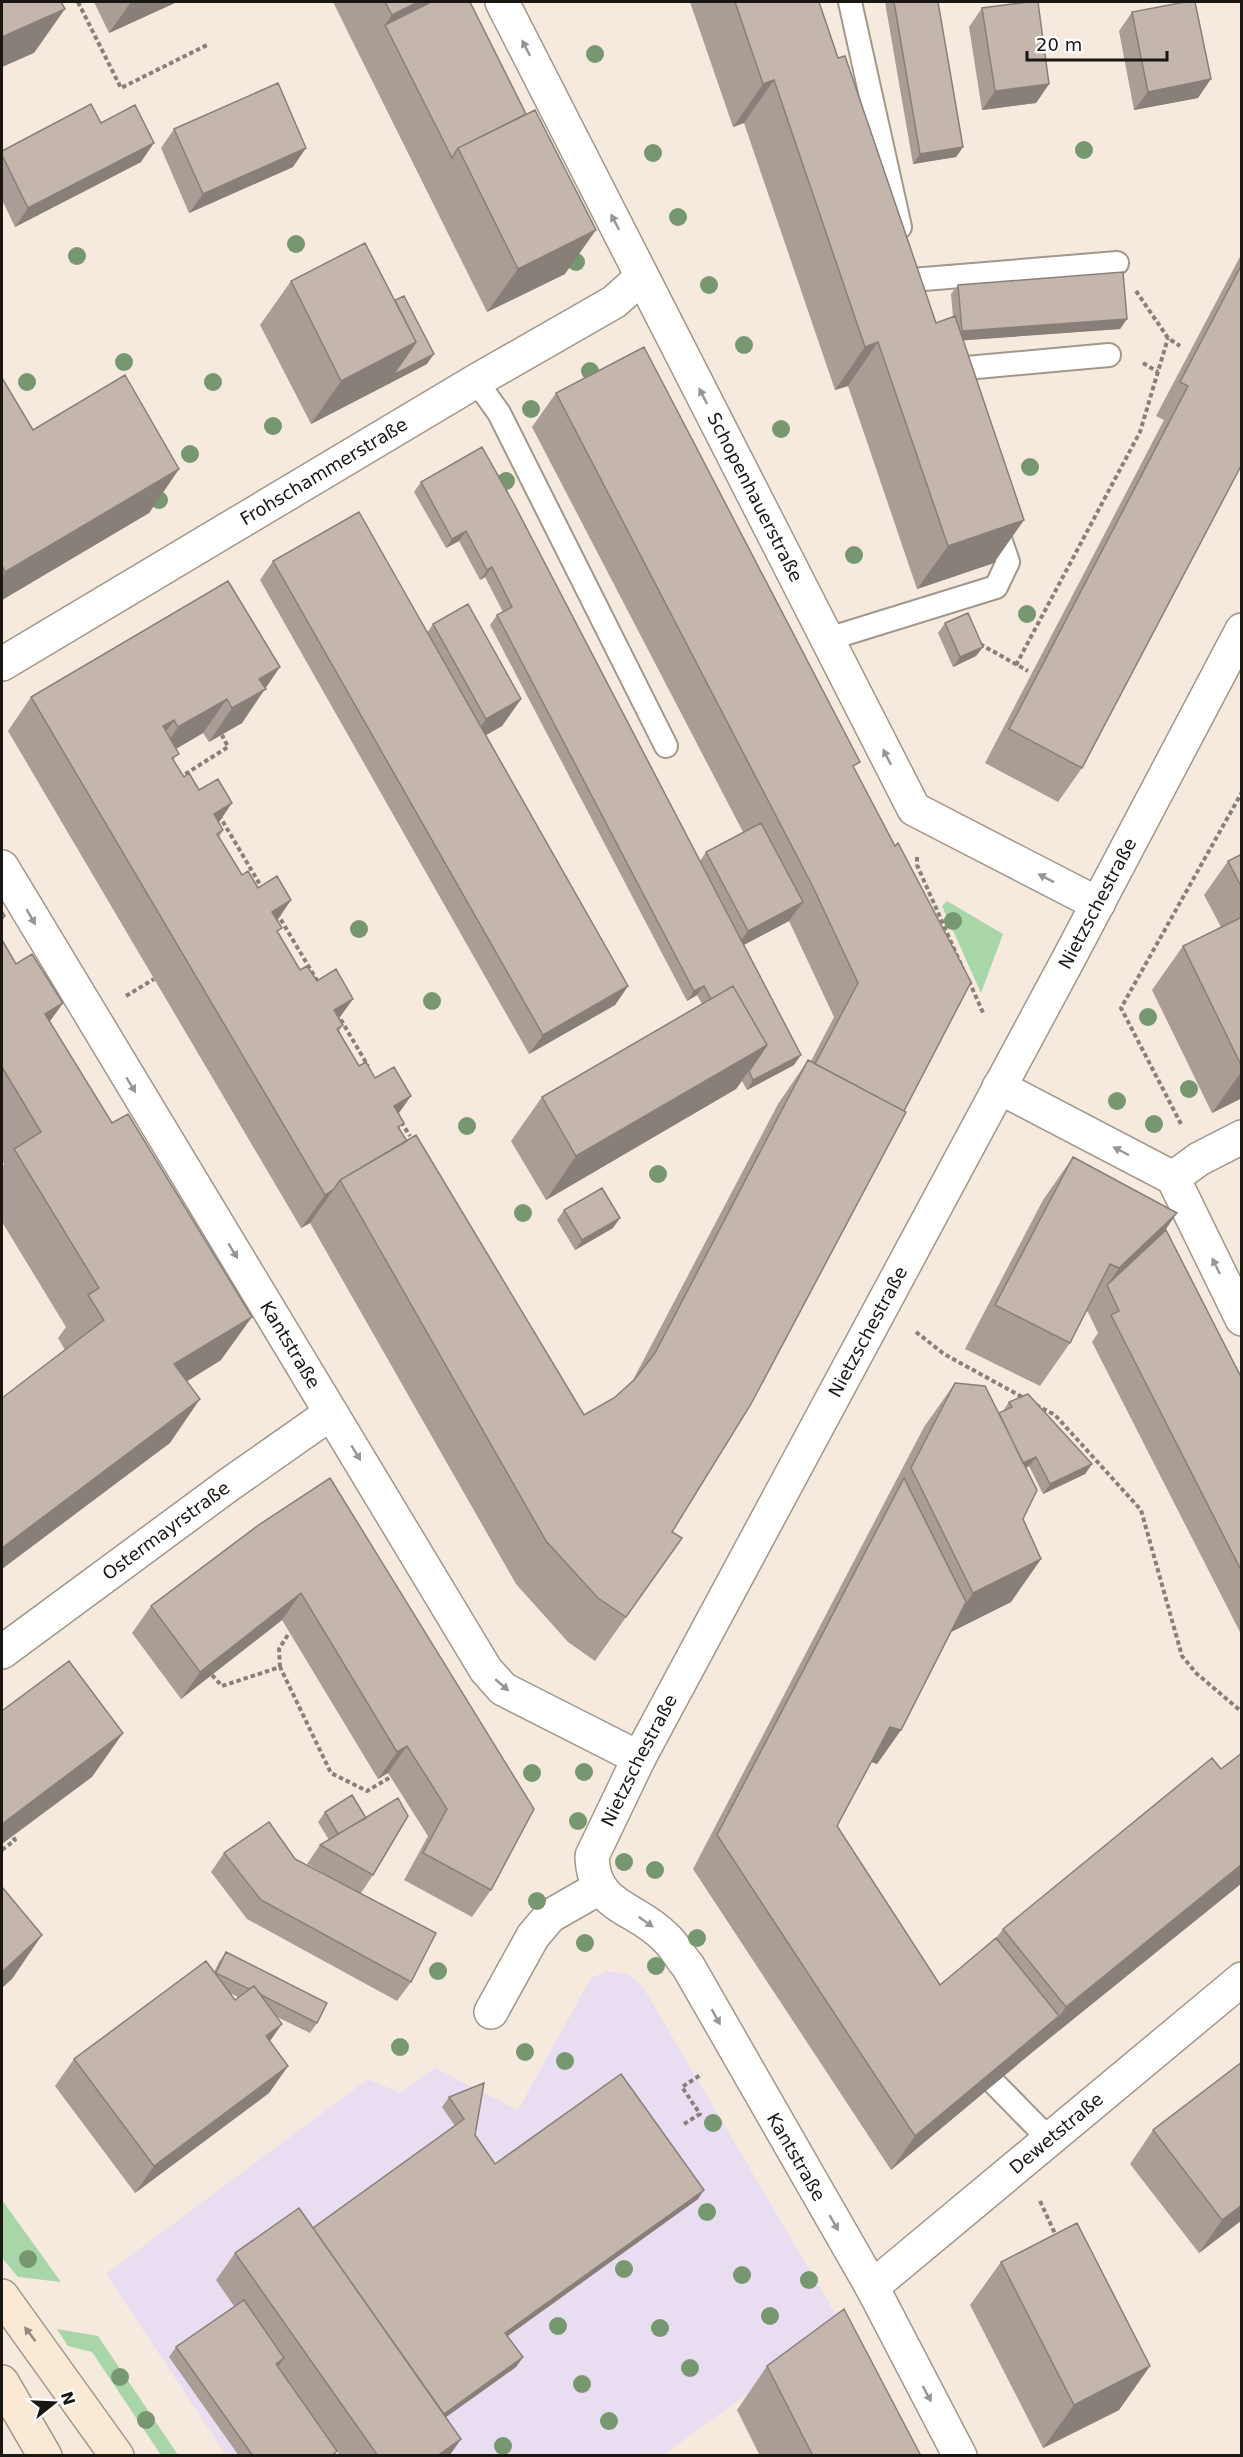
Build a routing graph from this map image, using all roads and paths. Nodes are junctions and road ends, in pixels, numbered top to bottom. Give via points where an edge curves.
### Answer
1 (78, 2) edge
2 (502, 2) edge
3 (850, 2) edge
4 (207, 45) dead end
5 (1117, 263) joint
6 (642, 277) junction
7 (912, 280) junction
8 (919, 303) edge
9 (1168, 338) junction
10 (1180, 346) dead end
11 (935, 348) edge
12 (1109, 355) dead end
13 (942, 370) junction
14 (476, 381) junction
15 (950, 393) edge
16 (989, 505) edge
17 (958, 599) junction
18 (1242, 630) edge
19 (828, 639) junction
20 (2, 664) edge
21 (1016, 664) junction
22 (1028, 671) dead end
23 (222, 735) edge
24 (666, 746) dead end
25 (182, 783) edge
26 (1242, 792) edge
27 (914, 809) junction
28 (209, 818) edge
29 (2, 867) edge
30 (264, 891) edge
31 (1098, 904) junction
32 (268, 916) edge
33 (323, 989) edge
34 (334, 1009) edge
35 (984, 1015) dead end
36 (371, 1071) edge
37 (999, 1087) junction
38 (399, 1119) edge
39 (410, 1136) edge
40 (1242, 1137) edge
41 (1199, 1159) junction
42 (1173, 1178) junction
43 (883, 1305) junction
44 (1242, 1319) edge
45 (1025, 1399) edge
46 (1035, 1404) edge
47 (331, 1413) junction
48 (289, 1633) edge
49 (2, 1652) edge
50 (280, 1667) junction
51 (212, 1675) edge
52 (1242, 1712) edge
53 (639, 1758) junction
54 (391, 1778) edge
55 (12, 1836) edge
56 (2, 1850) edge
57 (599, 1888) junction
58 (1242, 1979) edge
59 (490, 2012) dead end
60 (704, 2073) dead end
61 (995, 2084) edge
62 (684, 2124) dead end
63 (1049, 2139) junction
64 (1022, 2162) junction
65 (1059, 2244) edge
66 (872, 2287) junction
67 (2, 2296) edge
68 (2, 2382) edge
69 (45, 2456) edge
70 (117, 2456) edge
71 (960, 2456) edge

1 - 4 path via 120,88
6 -> 2 street, Schopenhauerstraße
3 - 7 lane
5 - 7 lane
5 - 9 path
6 - 14 street, Frohschammerstraße via 614,302
19 -> 6 street, Schopenhauerstraße
7 - 8 lane
9 - 10 path
9 - 21 path via 1140,432
11 - 13 lane
12 - 13 lane
13 - 15 lane
14 - 20 street, Frohschammerstraße
14 - 24 lane via 519,451
16 - 17 lane via 1008,562 996,587
17 - 19 lane
17 - 21 path via 974,641
18 - 31 street, Nietzschestraße
27 -> 19 street, Schopenhauerstraße
21 - 22 path
23 - 25 path via 228,747 173,781
26 - 41 path via 1121,1008
31 -> 27 street
27 - 35 path via 917,865
28 - 30 path via 218,813
29 -> 47 street, Kantstraße
31 - 37 street, Nietzschestraße
32 - 33 path via 276,911
34 - 36 path
42 -> 37 street
37 - 43 street, Nietzschestraße
38 - 39 path
40 - 41 street
41 - 42 street
44 -> 42 street
43 - 45 path via 944,1354
43 - 53 street, Nietzschestraße
46 - 52 path via 1055,1415 1142,1510 1182,1656
47 - 49 street, Ostermayrstraße
47 -> 53 street, Kantstraße via 503,1689
48 - 50 path via 279,1648
50 - 51 path via 222,1686
50 - 54 path via 332,1773 367,1791
53 - 57 street, Nietzschestraße via 592,1856 592,1873
55 - 56 path via 15,1840
57 - 59 street via 550,1916 533,1936
57 -> 66 street, Kantstraße via 612,1902 665,1936 688,1966
58 - 63 street, Dewetstraße
60 - 62 path via 682,2086 700,2114
61 - 63 lane
63 - 64 street, Dewetstraße
64 - 65 path
64 - 66 street, Dewetstraße
66 -> 71 street, Kantstraße
70 -> 67 main road
68 - 69 main road

